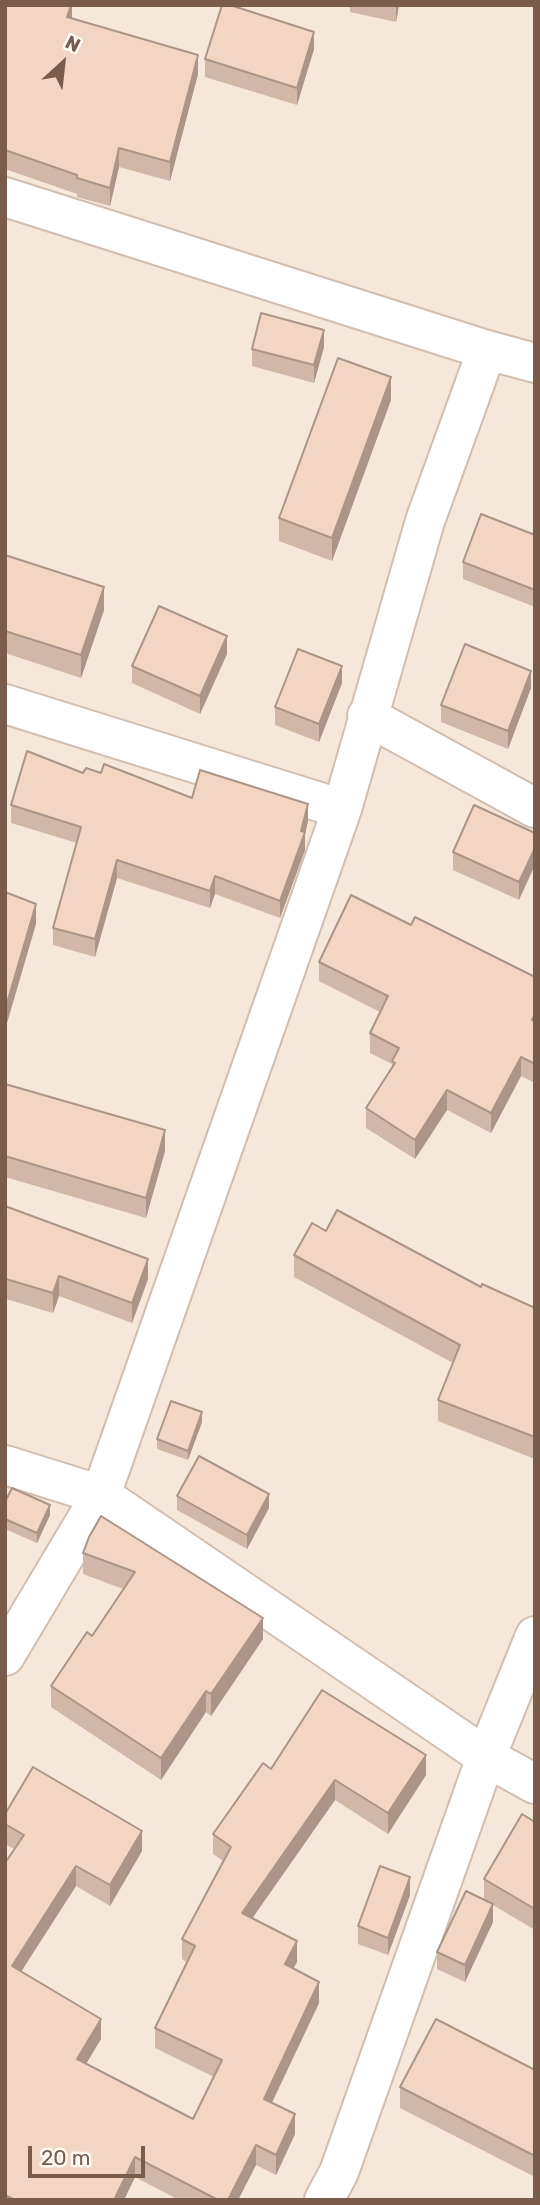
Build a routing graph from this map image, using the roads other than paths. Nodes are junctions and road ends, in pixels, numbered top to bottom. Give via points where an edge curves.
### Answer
1 (5, 197) edge
2 (487, 350) junction
3 (535, 363) edge
4 (5, 704) edge
5 (367, 716) junction
6 (535, 808) edge
7 (342, 809) junction
8 (5, 1465) edge
9 (101, 1495) junction
10 (535, 1636) edge
11 (5, 1656) edge
12 (486, 1757) junction
13 (535, 1784) edge
14 (324, 2200) edge

1 - 2 street
2 - 3 street
2 - 5 street via 425,521
4 - 7 street
5 - 6 street
5 - 7 street
7 - 9 street
8 - 9 street
9 - 11 street
9 - 12 street
10 - 12 street
12 - 13 street
12 - 14 street via 339,2172

